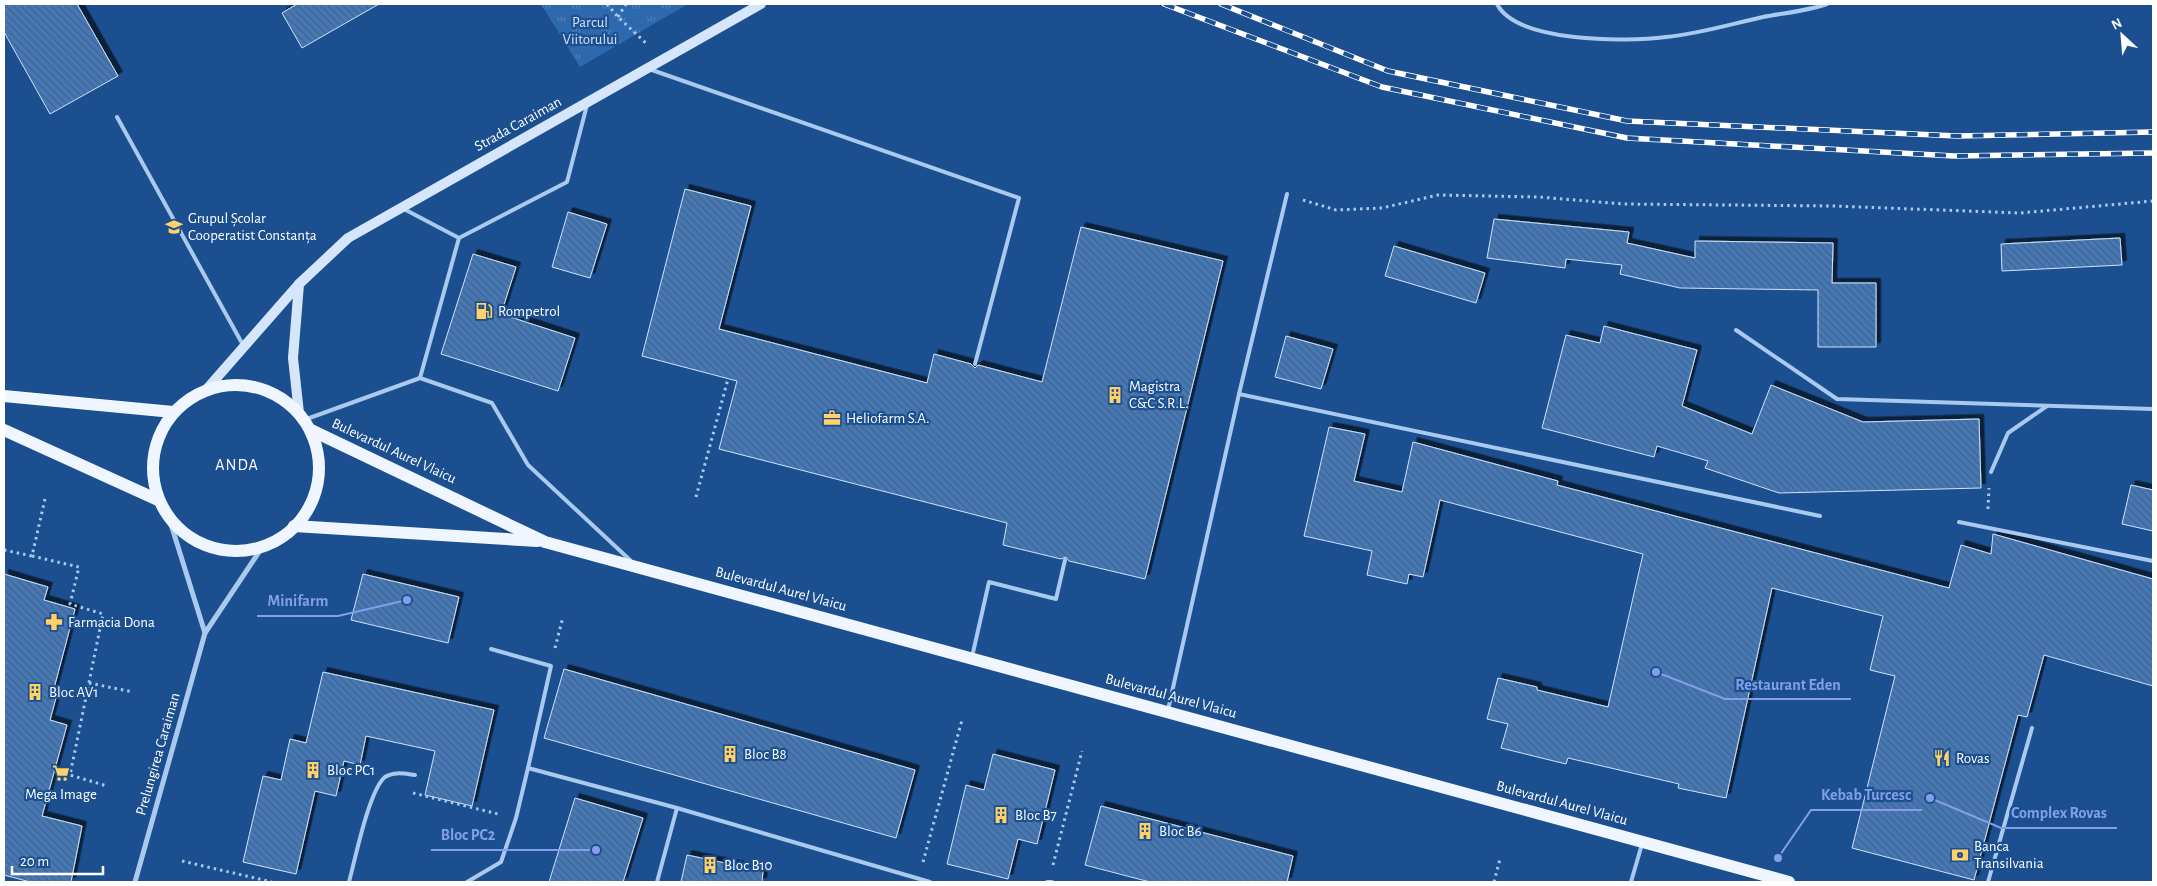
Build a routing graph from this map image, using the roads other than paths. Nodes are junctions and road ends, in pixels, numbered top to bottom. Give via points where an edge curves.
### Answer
1 (761, 4) edge
2 (1497, 4) edge
3 (1827, 4) edge
4 (647, 68) junction
5 (588, 102) junction
6 (117, 117) dead end
7 (1287, 194) road end
8 (400, 207) junction
9 (459, 238) junction
10 (300, 284) junction
11 (1736, 330) dead end
12 (244, 347) junction
13 (974, 364) dead end
14 (420, 378) junction
15 (206, 390) junction
16 (1239, 394) junction
17 (4, 396) edge
18 (2047, 406) junction
19 (2153, 409) edge
20 (173, 412) junction
21 (304, 421) junction
22 (4, 430) edge
23 (1991, 472) road end
24 (158, 500) junction
25 (1820, 516) dead end
26 (168, 518) junction
27 (1959, 522) dead end
28 (294, 526) junction
29 (545, 542) junction
30 (263, 546) junction
31 (1065, 560) dead end
32 (2153, 560) edge
33 (637, 567) junction
34 (205, 634) junction
35 (491, 649) dead end
36 (971, 658) junction
37 (1168, 712) junction
38 (2032, 728) dead end
39 (528, 768) junction
40 (415, 775) road end
41 (677, 808) junction
42 (1643, 842) junction
43 (135, 882) edge
44 (349, 882) edge
45 (467, 882) edge
46 (656, 882) edge
47 (930, 882) edge
48 (1631, 882) edge
49 (1789, 882) edge
50 (1988, 882) edge

1 - 4 street, Strada Caraiman
2 - 3 lane via 1500,11 1516,23 1560,35 1597,39 1666,37
4 - 5 street, Strada Caraiman
4 - 13 lane via 1019,198
5 - 8 street, Strada Caraiman
5 - 9 lane via 567,182
6 - 12 lane
7 - 16 lane
8 - 9 lane
8 - 10 street, Strada Caraiman via 348,238
9 - 14 lane
10 - 12 street, Strada Caraiman
10 - 21 street via 293,358
11 - 18 lane via 1838,399
12 - 15 street, Strada Caraiman
14 - 21 lane
14 - 33 lane via 492,403 528,466
15 - 20 main road
15 - 21 main road via 236,384 261,388 286,400
16 - 25 lane
16 - 37 lane
17 - 20 main road
18 - 19 lane
18 - 23 lane via 2008,433
20 - 24 main road via 156,441 152,470
21 - 28 main road via 318,457 318,478 303,517
21 - 29 main road, Bulevardul Aurel Vlaicu
22 - 24 main road
24 - 26 main road
26 - 30 main road via 190,537 216,549 247,550
26 - 34 street
27 - 32 lane
28 - 29 main road, Bulevardul Aurel Vlaicu
28 - 30 main road
29 - 33 main road, Bulevardul Aurel Vlaicu
30 - 34 street, Prelungirea Caraiman
31 - 36 lane via 1056,599 989,582
33 - 36 main road, Bulevardul Aurel Vlaicu
34 - 43 street, Prelungirea Caraiman
35 - 39 lane via 551,666
36 - 37 main road, Bulevardul Aurel Vlaicu
37 - 42 main road, Bulevardul Aurel Vlaicu
38 - 50 lane
39 - 41 lane
39 - 45 lane via 501,862
40 - 44 lane via 396,773 385,778 372,798
41 - 46 lane
41 - 47 lane
42 - 48 lane
42 - 49 main road, Bulevardul Aurel Vlaicu

